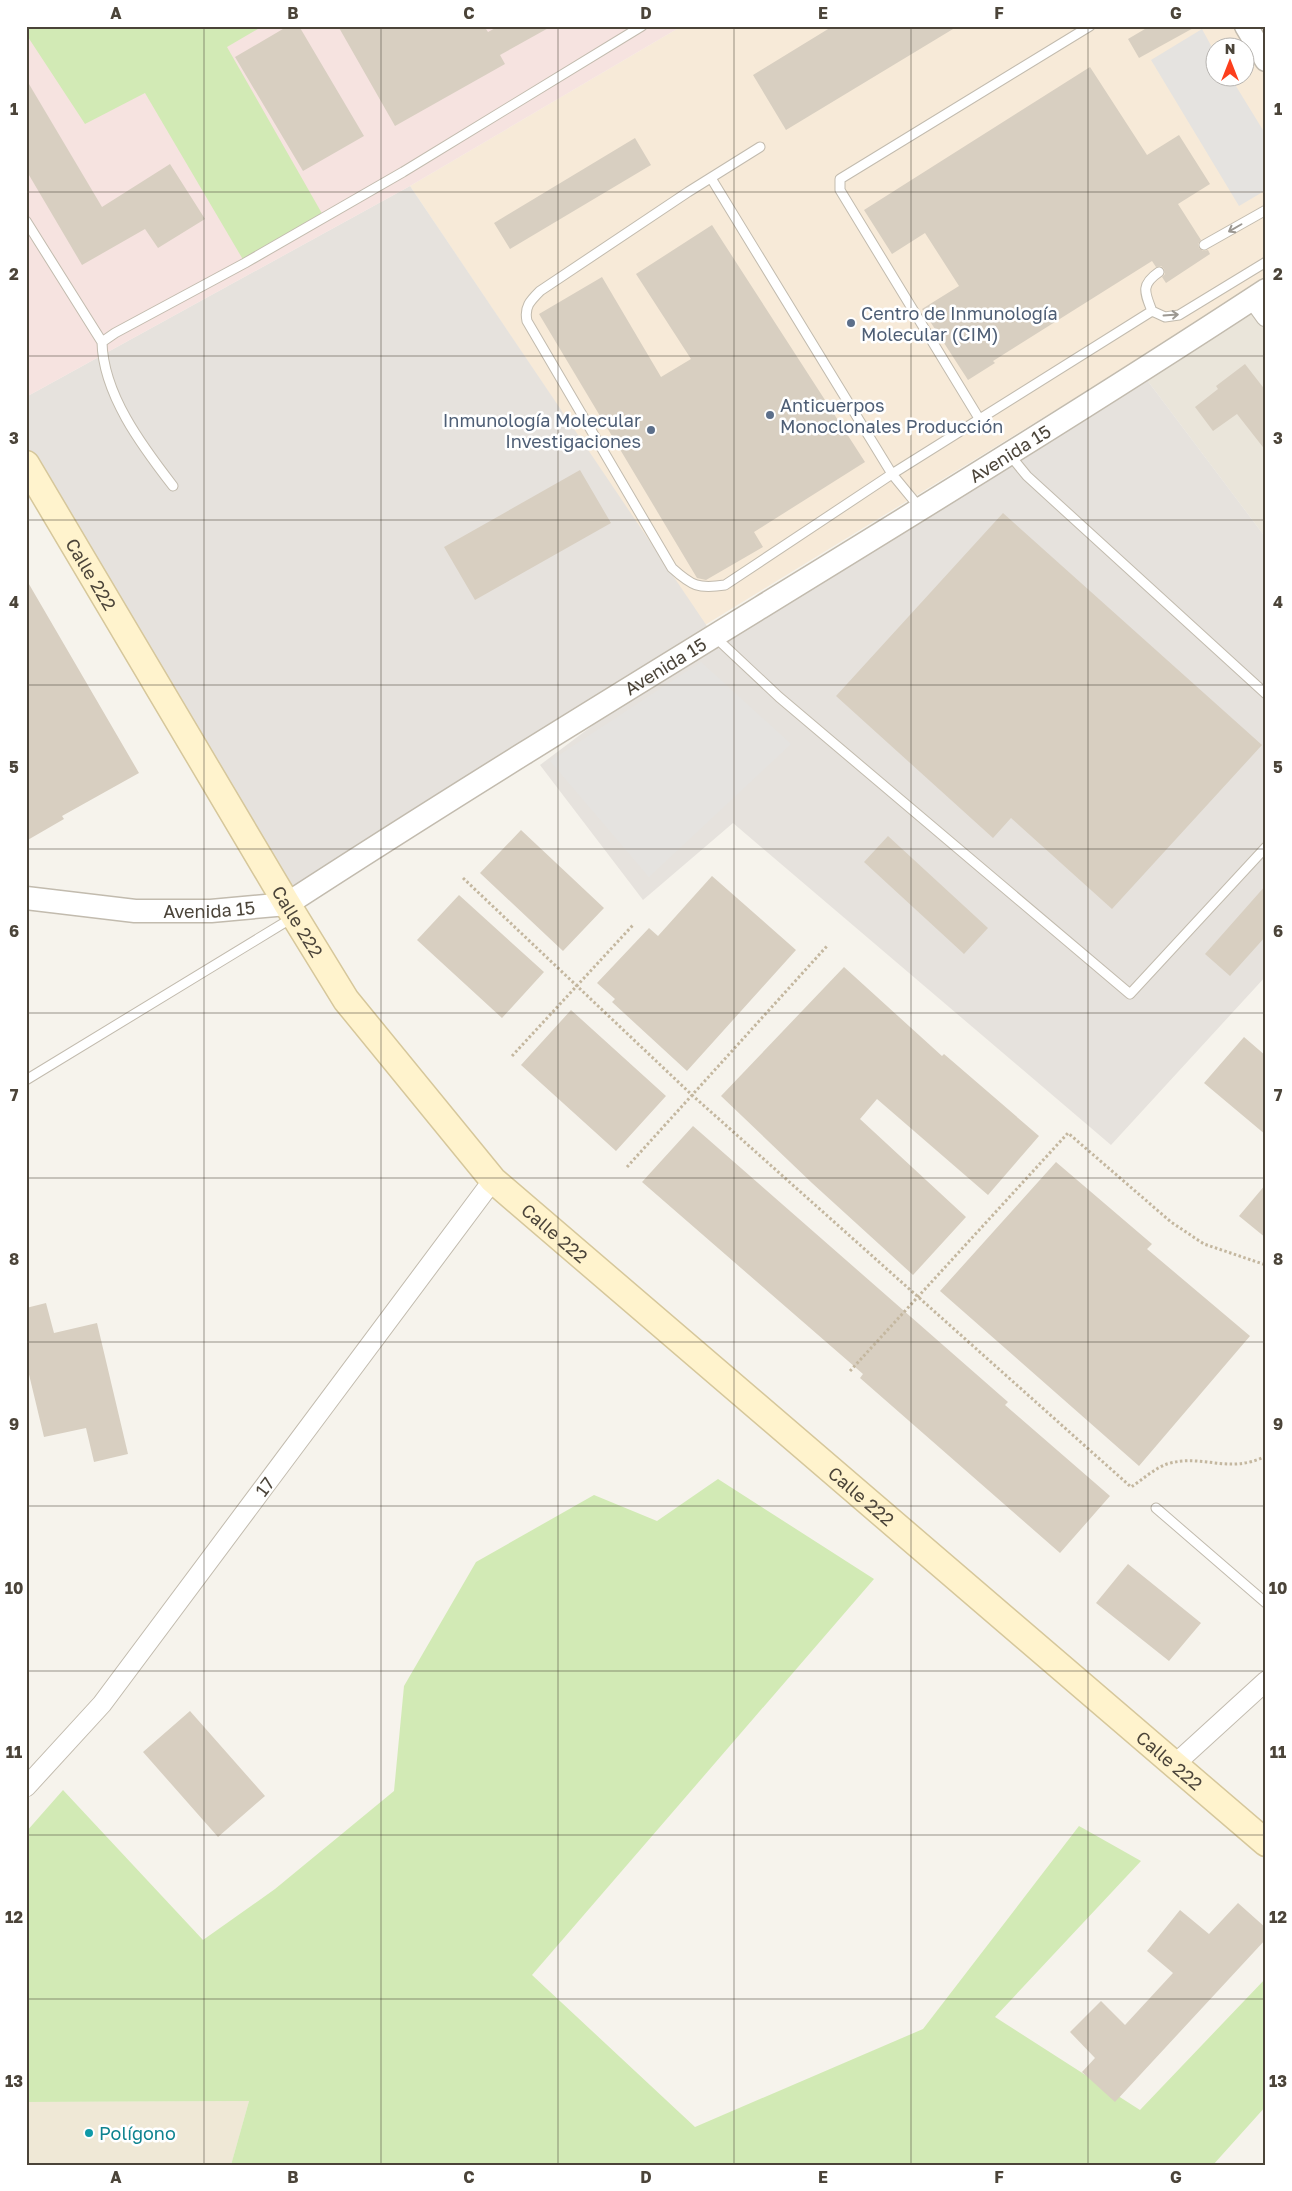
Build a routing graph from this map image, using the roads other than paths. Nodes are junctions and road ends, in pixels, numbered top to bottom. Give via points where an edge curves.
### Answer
1 (642, 26) edge
2 (1090, 26) edge
3 (1246, 26) edge
4 (1266, 60) edge
5 (760, 147) dead end
6 (711, 178) junction
7 (1266, 210) edge
8 (26, 221) edge
9 (1204, 245) dead end
10 (1266, 262) edge
11 (1159, 272) dead end
12 (1261, 302) edge
13 (1152, 311) junction
14 (102, 342) junction
15 (980, 420) junction
16 (1009, 454) junction
17 (26, 464) edge
18 (892, 474) junction
19 (173, 486) dead end
20 (920, 509) junction
21 (713, 636) junction
22 (1266, 694) edge
23 (1266, 846) edge
24 (26, 898) edge
25 (291, 911) junction
26 (26, 1080) edge
27 (492, 1180) junction
28 (1156, 1508) dead end
29 (1266, 1603) edge
30 (1266, 1681) edge
31 (1174, 1765) junction
32 (26, 1787) edge
33 (1266, 1843) edge

1 - 14 lane via 403,172
2 - 15 lane via 840,180 840,190
3 - 4 street
5 - 6 lane
6 - 18 lane
6 - 18 lane via 540,291 525,311 527,321 672,568 689,584 705,588 725,585
7 -> 9 lane
8 - 14 lane
13 -> 10 lane via 1165,316 1179,315
11 - 13 lane via 1145,287
12 - 16 street, Avenida 15
13 - 15 lane
14 - 19 lane via 102,360 113,390 142,446
15 - 18 lane
16 - 20 street, Avenida 15
16 - 22 lane via 1028,476
17 - 25 main road, Calle 222
18 - 20 lane
20 - 21 street, Avenida 15
21 - 23 lane via 779,697 1130,994
21 - 25 street, Avenida 15
24 - 25 street, Avenida 15 via 135,911
25 - 26 lane
25 - 27 main road, Calle 222 via 346,1000
27 - 31 main road, Calle 222
27 - 32 street, 17 via 102,1704
28 - 29 lane
30 - 31 street
31 - 33 main road, Calle 222

